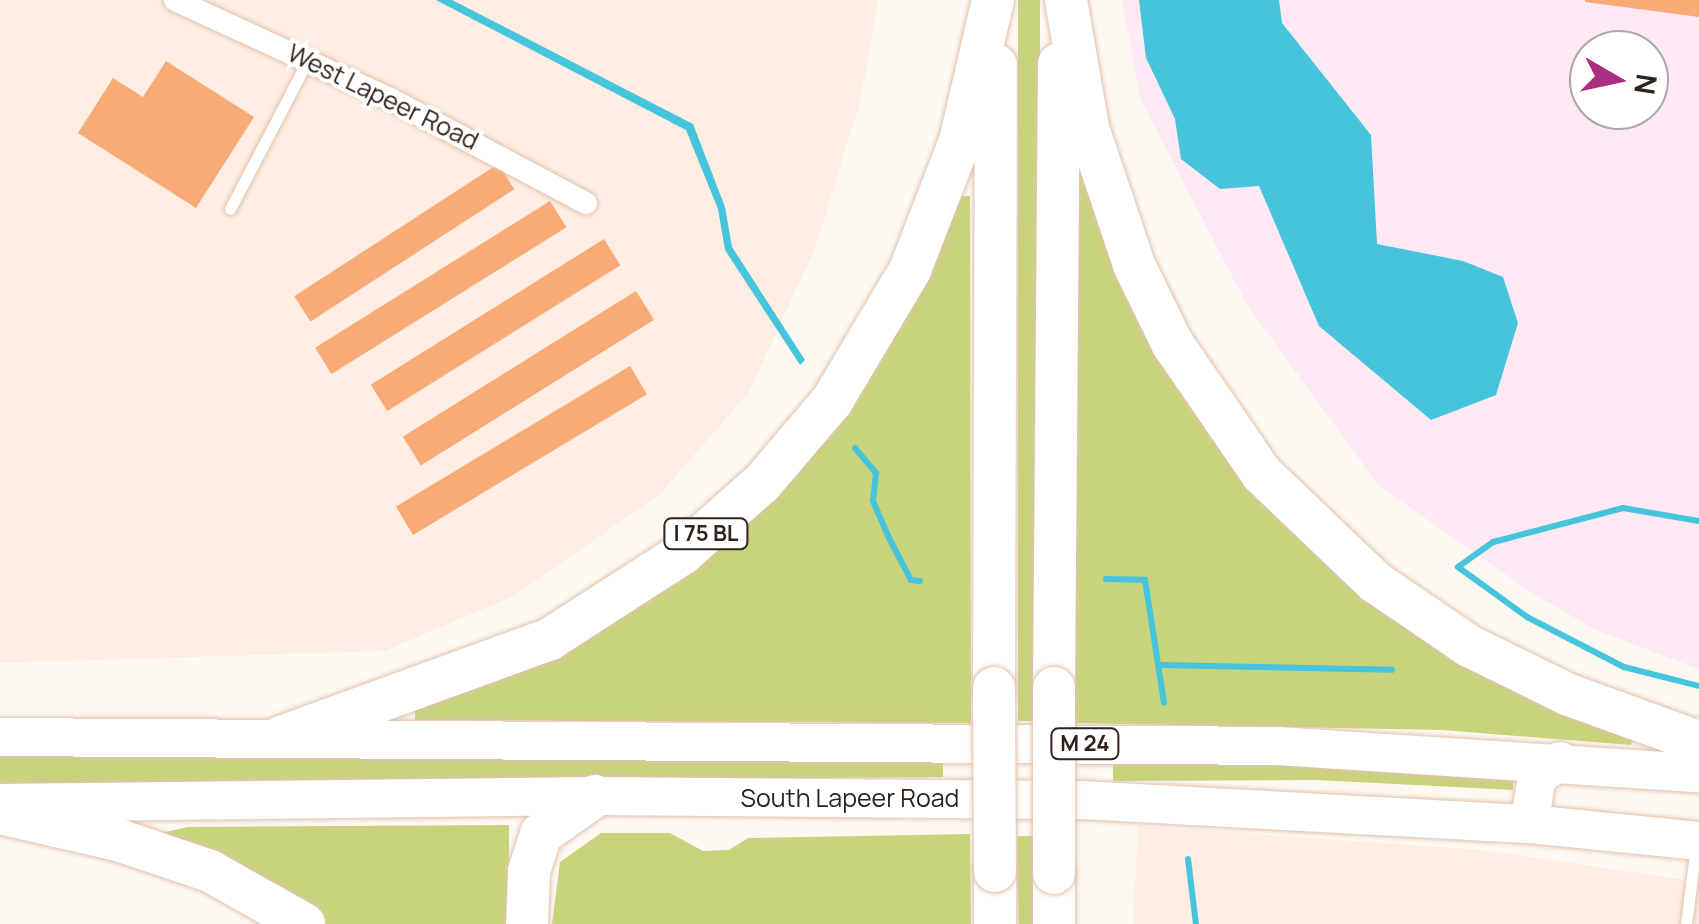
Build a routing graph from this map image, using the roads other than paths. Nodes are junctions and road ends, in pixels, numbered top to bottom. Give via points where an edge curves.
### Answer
1 (176, 0) edge
2 (995, 0) edge
3 (1064, 0) edge
4 (308, 60) junction
5 (586, 203) dead end
6 (230, 208) dead end
7 (0, 738) edge
8 (282, 738) junction
9 (1699, 742) edge
10 (1560, 761) junction
11 (1699, 773) edge
12 (594, 796) junction
13 (0, 802) edge
14 (0, 812) edge
15 (1529, 824) junction
16 (1698, 841) edge
17 (304, 924) edge
18 (527, 924) edge
19 (995, 924) edge
20 (1054, 924) edge
21 (1686, 924) edge

1 - 4 street, West Lapeer Road
2 - 8 highway, I 75 BL via 960,140 910,270 840,389 763,482 682,554 550,638
2 - 19 highway, bridge
3 - 9 highway via 1088,128 1128,252 1172,343 1262,474 1343,554 1469,646 1569,695
3 - 20 highway, bridge via 1055,161
4 - 5 street, West Lapeer Road
4 - 6 lane
7 - 8 main road, I 75 BL
8 - 10 main road, M 24 via 1276,746
10 - 11 main road, M 24
10 - 15 main road via 1537,777
12 - 13 main road, South Lapeer Road
12 - 15 main road, South Lapeer Road via 1082,800
12 - 18 highway via 542,834 529,871
14 - 17 highway via 196,866
15 - 16 main road, South Lapeer Road
16 - 21 lane

